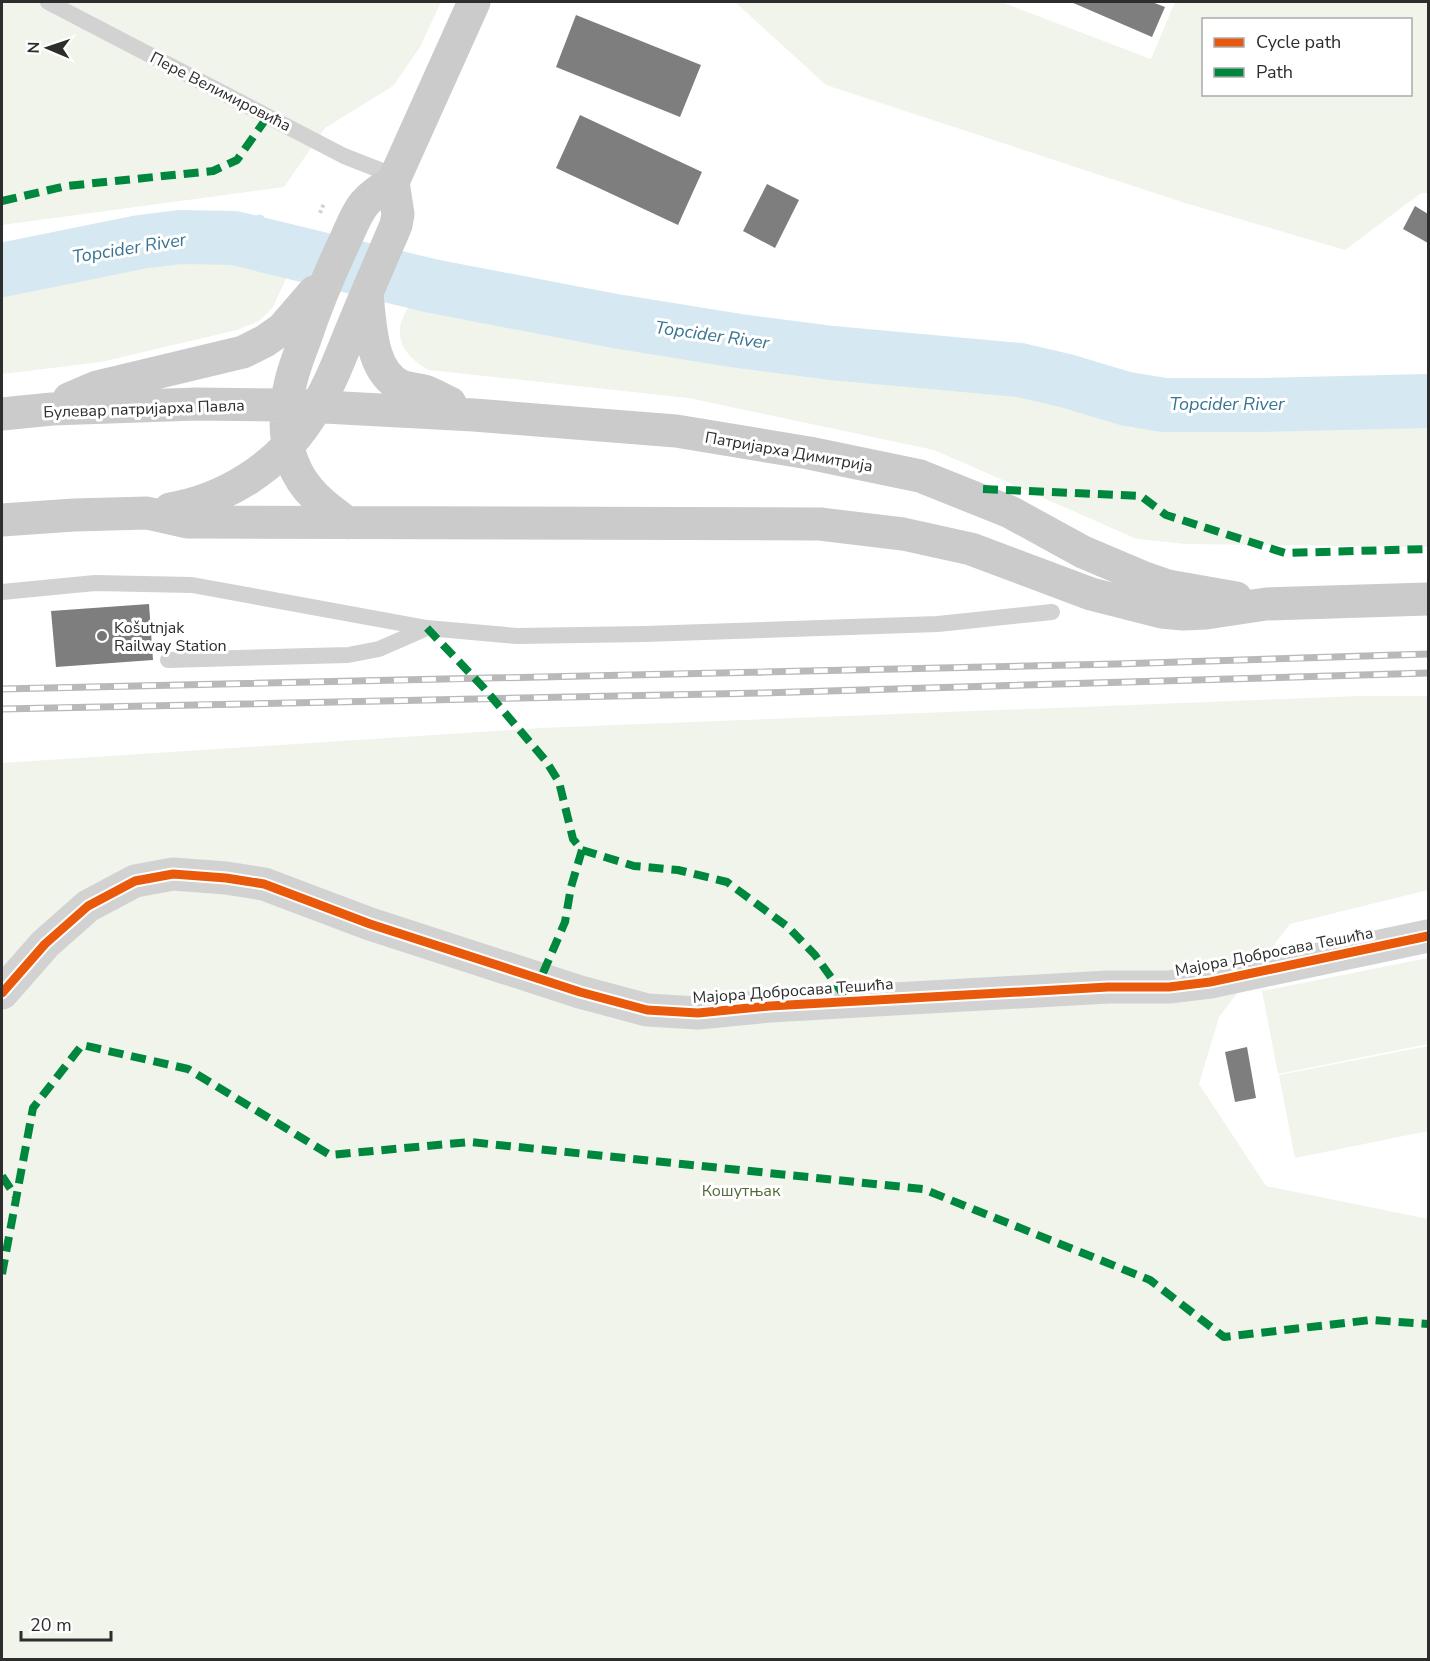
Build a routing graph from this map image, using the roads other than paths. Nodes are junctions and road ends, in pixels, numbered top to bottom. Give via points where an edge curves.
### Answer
1 (48, 2) edge
2 (474, 2) edge
3 (394, 179) junction
4 (327, 280) junction
5 (368, 290) junction
6 (302, 405) junction
7 (52, 409) junction
8 (2, 414) edge
9 (474, 415) junction
10 (289, 445) junction
11 (147, 513) junction
12 (2, 520) edge
13 (348, 523) junction
14 (2, 592) edge
15 (1428, 599) edge
16 (1266, 604) junction
17 (1052, 612) dead end
18 (427, 628) junction
19 (168, 660) dead end
20 (1428, 936) edge
21 (2, 993) edge

1 - 3 lane, Пере Велимировића
2 - 3 main road
3 - 4 main road via 359,210
3 - 5 main road via 396,225
4 - 6 main road via 292,376
4 - 7 main road via 265,342 243,352 97,387
5 - 6 main road via 333,374
5 - 9 main road via 376,355 387,376 399,385
6 - 7 main road, Булевар патријарха Павла
6 - 9 main road, Патријарха Димитрија
6 - 10 main road
7 - 8 main road, Булевар патријарха Павла
9 - 16 main road, Патријарха Димитрија via 676,431 899,471 1010,512 1083,552 1142,577 1168,586
10 - 11 main road via 252,477 213,498
10 - 13 main road via 301,479 318,500
11 - 12 main road
11 - 13 main road, Патријарха Димитрија via 186,522
13 - 16 main road, Патријарха Димитрија via 820,524 903,534 971,549 1091,594 1162,612 1206,613
14 - 18 lane via 95,583 192,585
15 - 16 main road, Патријарха Димитрија
17 - 18 lane via 939,624 565,636
18 - 19 lane via 379,649 348,655
20 - 21 street, Мајора Добросава Тешића via 1169,987 792,1004 698,1013 647,1010 580,992 370,924 264,884 173,874 135,881 88,906 45,944

